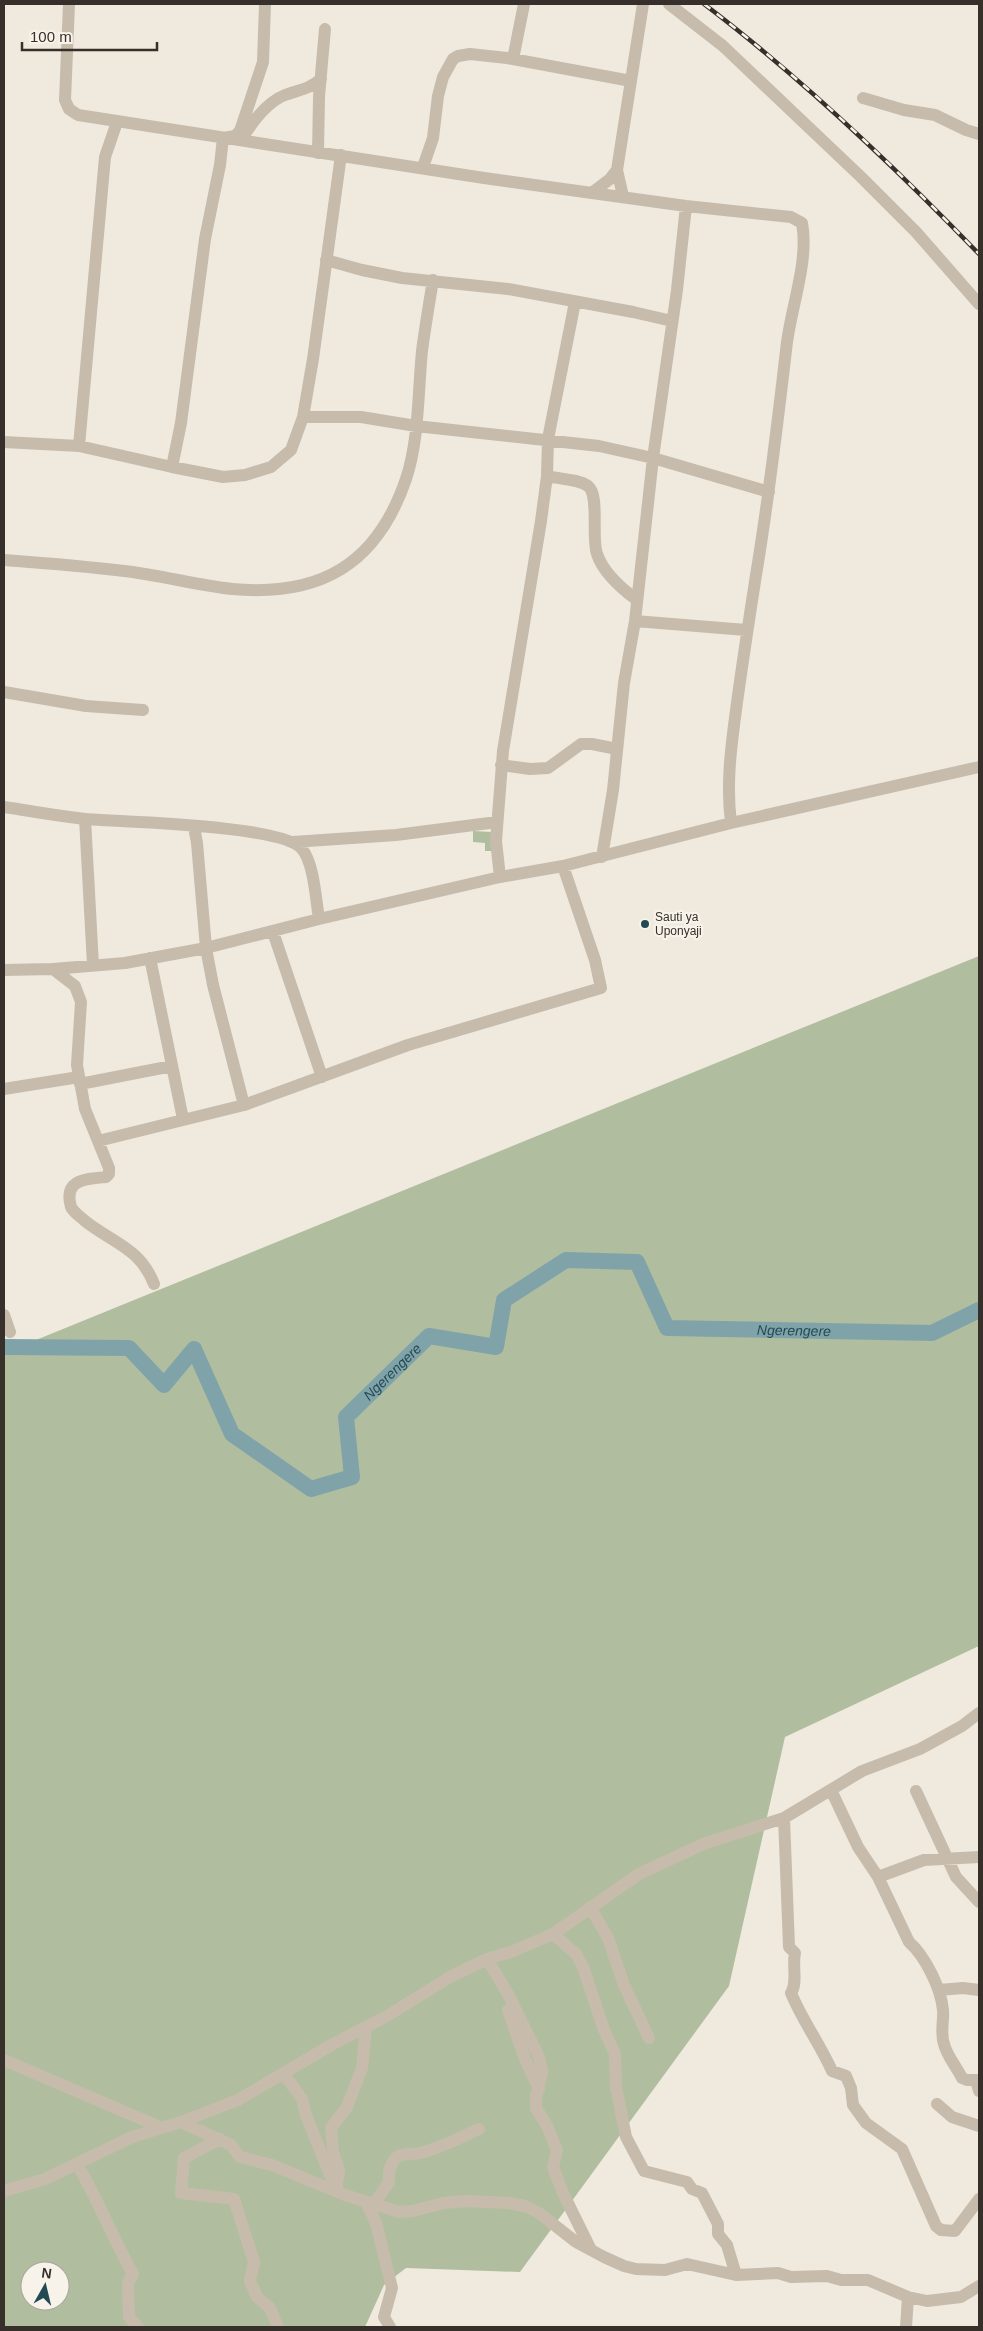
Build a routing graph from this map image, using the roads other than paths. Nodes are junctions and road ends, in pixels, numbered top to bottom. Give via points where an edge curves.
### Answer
1 (69, 4) edge
2 (265, 4) edge
3 (524, 4) edge
4 (643, 4) edge
5 (669, 4) edge
6 (324, 29) dead end
7 (513, 59) junction
8 (321, 79) junction
9 (631, 81) junction
10 (863, 98) dead end
11 (117, 122) junction
12 (979, 134) edge
13 (223, 138) junction
14 (241, 140) junction
15 (318, 153) junction
16 (341, 155) junction
17 (423, 168) junction
18 (617, 170) junction
19 (593, 192) junction
20 (623, 196) junction
21 (686, 206) junction
22 (326, 260) junction
23 (433, 280) junction
24 (575, 302) junction
25 (979, 304) edge
26 (672, 321) junction
27 (303, 417) junction
28 (416, 426) junction
29 (548, 439) junction
30 (4, 442) edge
31 (79, 446) junction
32 (653, 458) junction
33 (172, 467) junction
34 (547, 476) junction
35 (769, 492) junction
36 (4, 560) edge
37 (637, 600) junction
38 (635, 621) junction
39 (746, 630) junction
40 (4, 692) edge
41 (143, 710) dead end
42 (617, 749) junction
43 (501, 765) junction
44 (979, 767) edge
45 (4, 807) edge
46 (85, 819) junction
47 (497, 822) junction
48 (731, 823) junction
49 (194, 827) junction
50 (293, 842) junction
51 (602, 857) junction
52 (563, 866) junction
53 (500, 877) junction
54 (319, 919) junction
55 (274, 932) junction
56 (206, 948) junction
57 (150, 958) junction
58 (93, 965) junction
59 (4, 970) edge
60 (53, 970) junction
61 (172, 1066) junction
62 (322, 1076) junction
63 (79, 1080) junction
64 (4, 1089) edge
65 (244, 1105) junction
66 (183, 1120) junction
67 (98, 1141) junction
68 (154, 1284) dead end
69 (4, 1315) edge
70 (10, 1332) dead end
71 (979, 1713) edge
72 (831, 1790) junction
73 (916, 1791) dead end
74 (784, 1818) junction
75 (979, 1857) edge
76 (948, 1860) junction
77 (878, 1877) junction
78 (979, 1902) edge
79 (590, 1907) junction
80 (553, 1934) junction
81 (487, 1959) junction
82 (939, 1990) junction
83 (979, 1990) edge
84 (366, 2028) junction
85 (649, 2038) dead end
86 (4, 2060) edge
87 (284, 2074) junction
88 (538, 2087) junction
89 (979, 2091) edge
90 (937, 2104) dead end
91 (546, 2117) dead end
92 (181, 2122) junction
93 (979, 2126) edge
94 (160, 2127) junction
95 (479, 2129) dead end
96 (220, 2139) junction
97 (77, 2164) junction
98 (336, 2190) junction
99 (4, 2191) edge
100 (979, 2199) edge
101 (370, 2203) junction
102 (591, 2250) junction
103 (736, 2275) junction
104 (979, 2286) edge
105 (908, 2297) junction
106 (138, 2327) edge
107 (278, 2327) edge
108 (390, 2327) edge
109 (906, 2327) edge

1 - 11 street via 64,100 78,115
2 - 13 street via 265,53 256,87 240,131 235,136
3 - 7 street
4 - 9 street
5 - 25 street via 723,46 861,176
6 - 8 street
7 - 9 street
7 - 17 street via 470,54 453,59 443,77
8 - 14 street via 313,86 285,95 270,104
8 - 15 street
9 - 18 street
10 - 12 street via 935,115
11 - 13 street
11 - 31 street via 105,157
13 - 14 street
13 - 33 street via 182,423
14 - 15 street
15 - 16 street
16 - 17 street
16 - 22 street
17 - 19 street
18 - 19 street
18 - 20 street
19 - 20 street
20 - 21 street
21 - 26 street
21 - 35 street via 791,217 802,223 804,237
22 - 23 street via 362,270
22 - 27 street
23 - 24 street via 508,289
23 - 28 street via 422,350
24 - 26 street
24 - 29 street
26 - 32 street
27 - 28 street via 361,417
27 - 33 street via 291,450 271,467 245,475 223,476
28 - 29 street
28 - 36 street via 407,478 388,520 366,551 346,567 309,585 285,589 233,589 124,570
29 - 32 street
29 - 34 street
30 - 31 street
31 - 33 street
32 - 35 street
32 - 37 street
34 - 37 street via 589,486 593,493 593,538 597,555 607,572
34 - 43 street
35 - 39 street
37 - 38 street
38 - 39 street
38 - 42 street
39 - 48 street via 728,775
40 - 41 street via 86,706
42 - 43 street via 581,744 548,768
42 - 51 street
43 - 47 street
44 - 48 street
45 - 46 street
46 - 49 street
46 - 58 street
47 - 50 street via 396,835
47 - 53 street
48 - 51 street
49 - 50 street via 259,834
49 - 56 street
50 - 54 street via 303,850 308,861
51 - 52 street
52 - 53 street
52 - 62 street via 595,960 601,988 408,1045
53 - 54 street
54 - 55 street
55 - 56 street
55 - 62 street
56 - 57 street
56 - 65 street
57 - 58 street
57 - 61 street
58 - 60 street
59 - 60 street
60 - 63 street via 76,986 81,1002
61 - 63 street
61 - 66 street
62 - 65 street
63 - 64 street
63 - 67 street via 85,1109
65 - 66 street
66 - 67 street
67 - 68 street via 109,1174 106,1177 83,1178 76,1184 70,1194 71,1207 91,1226 142,1260
69 - 70 street
71 - 72 street via 920,1749 862,1771
72 - 74 street
72 - 77 street via 858,1847
73 - 76 street
74 - 79 street via 703,1844 661,1863
74 - 100 street via 789,1947 794,1953 795,1984 791,1993 798,2010 832,2071 846,2076 853,2104 866,2123 902,2149 937,2228 955,2231
75 - 76 street
76 - 77 street via 924,1860
76 - 78 street via 956,1877
77 - 82 street via 910,1942 919,1951
79 - 80 street
79 - 85 street via 608,1938 624,1986
80 - 81 street
80 - 103 street via 580,1960 590,1985 615,2054 616,2087 626,2137 638,2160 644,2170 687,2182 702,2194 718,2224 718,2234 727,2245
81 - 84 street via 450,1977
81 - 88 street via 533,2042 541,2064
82 - 83 street
82 - 89 street via 944,2045 962,2078 976,2080
84 - 87 street
84 - 98 street via 362,2068 347,2107 331,2128 333,2152 340,2170
86 - 94 street
87 - 92 street via 238,2100
87 - 98 street via 302,2099
88 - 91 street
88 - 102 street via 536,2108 558,2150 554,2166 563,2193
90 - 93 street via 952,2117
92 - 94 street
92 - 96 street
94 - 97 street
95 - 101 street via 440,2147 396,2158 388,2174 389,2182
96 - 98 street via 231,2145 240,2157 272,2165
96 - 107 street via 184,2158 181,2193 234,2199 254,2262 250,2281 256,2297 270,2308
97 - 99 street via 45,2179
97 - 106 street via 133,2274 128,2283 130,2317
98 - 101 street
101 - 102 street via 403,2212 466,2201 525,2206
101 - 108 street via 392,2288 384,2317
102 - 103 street via 612,2262 636,2269 665,2270 687,2264
103 - 105 street via 772,2273 791,2277 868,2280
104 - 105 street via 950,2300 928,2301
105 - 109 street

